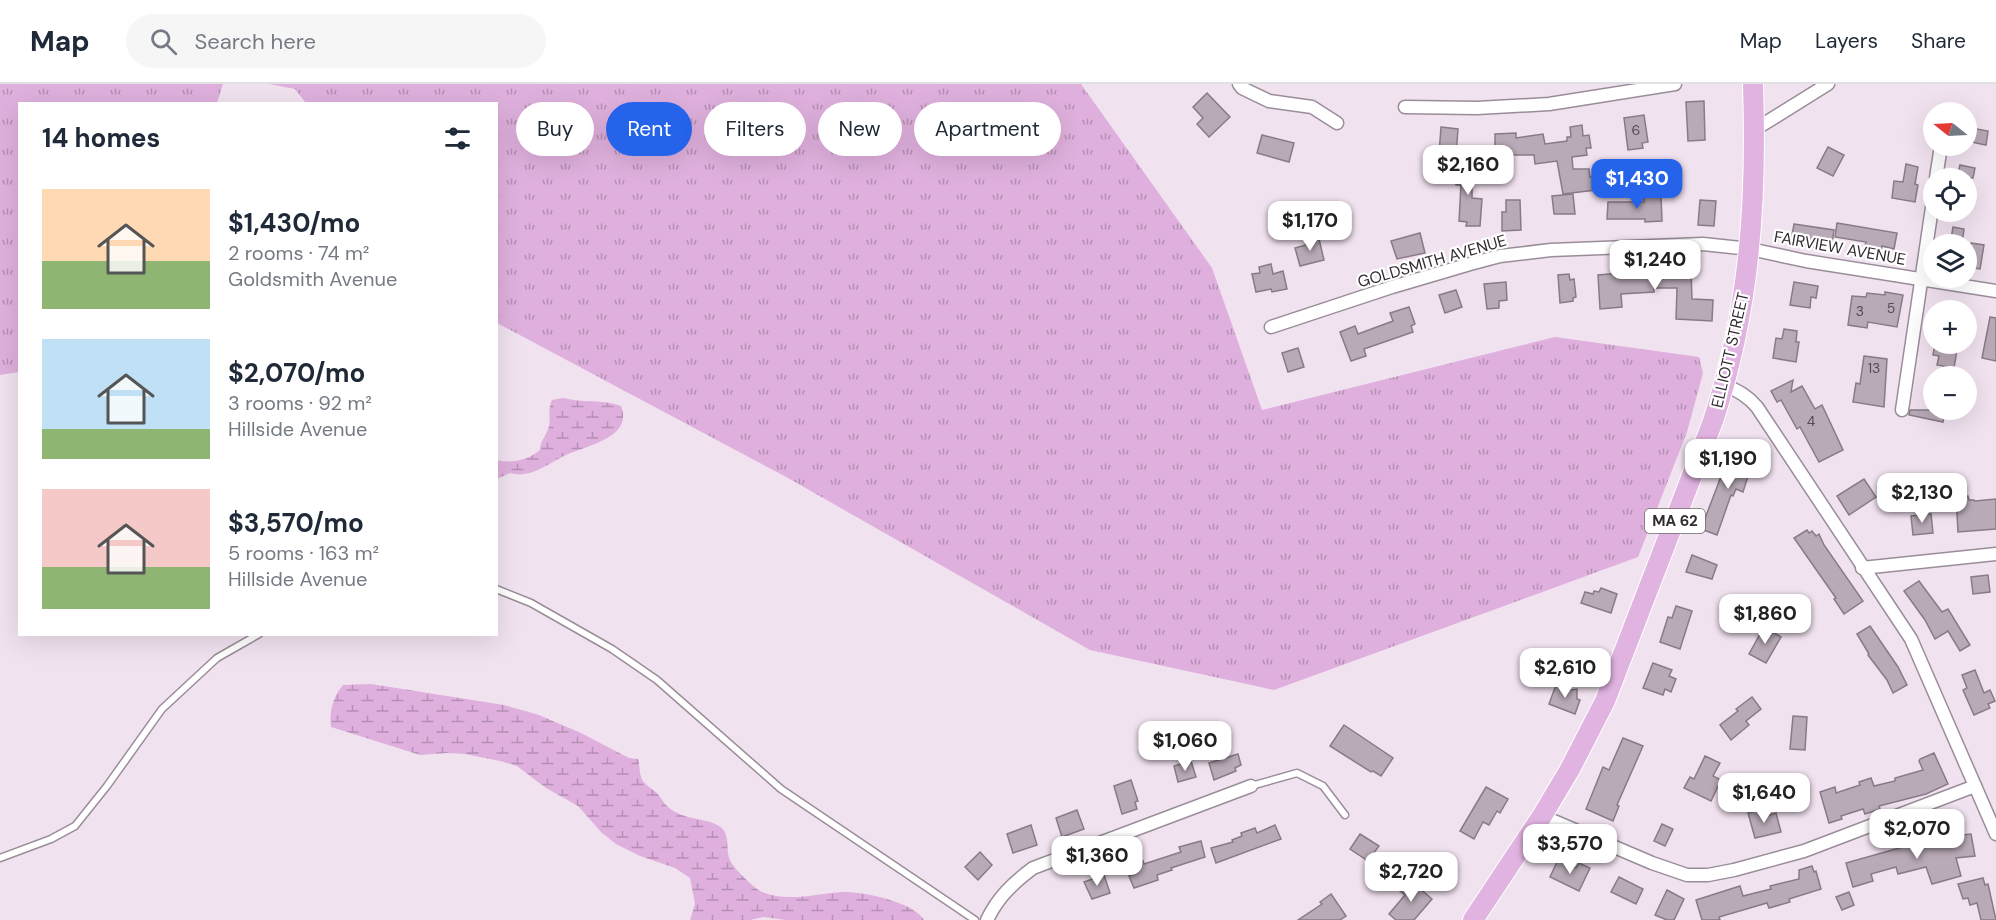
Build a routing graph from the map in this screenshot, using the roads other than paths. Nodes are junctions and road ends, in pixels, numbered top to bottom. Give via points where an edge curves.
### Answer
1 (1239, 84) edge
2 (1675, 84) edge
3 (1752, 84) edge
4 (1828, 84) edge
5 (1405, 107) dead end
6 (1337, 123) dead end
7 (1754, 130) junction
8 (1930, 222) edge
9 (1750, 249) junction
10 (1921, 279) junction
11 (1996, 291) edge
12 (1270, 327) dead end
13 (1725, 385) junction
14 (1902, 410) dead end
15 (1996, 554) edge
16 (1863, 568) junction
17 (498, 590) edge
18 (256, 636) edge
19 (1251, 786) joint
20 (1975, 786) junction
21 (1345, 815) dead end
22 (1542, 816) junction
23 (1996, 834) edge
24 (0, 858) edge
25 (975, 920) edge
26 (987, 920) edge
27 (1473, 920) edge

1 - 6 street via 1269,101 1312,107
2 - 5 street via 1549,104
3 - 7 main road, ELLIOTT STREET / MA 62
4 - 7 street
7 - 9 main road, ELLIOTT STREET / MA 62
8 - 10 street
9 - 10 street, FAIRVIEW AVENUE
9 - 12 street, GOLDSMITH AVENUE via 1703,244 1500,256
9 - 13 main road, ELLIOTT STREET / MA 62
10 - 11 street, FAIRVIEW AVENUE
10 - 14 street
13 - 16 street via 1745,395 1757,407
13 - 22 main road, ELLIOTT STREET / MA 62 via 1609,692
15 - 16 street
16 - 20 street via 1911,639
17 - 25 lane via 531,603 621,655 657,680 781,789
18 - 24 lane via 217,658 162,710 75,826
19 - 21 lane via 1297,773 1323,786
19 - 26 street via 1033,868 1008,888
20 - 22 street via 1804,851 1707,875 1687,874 1652,863
20 - 23 street
22 - 27 main road, ELLIOTT STREET / MA 62

